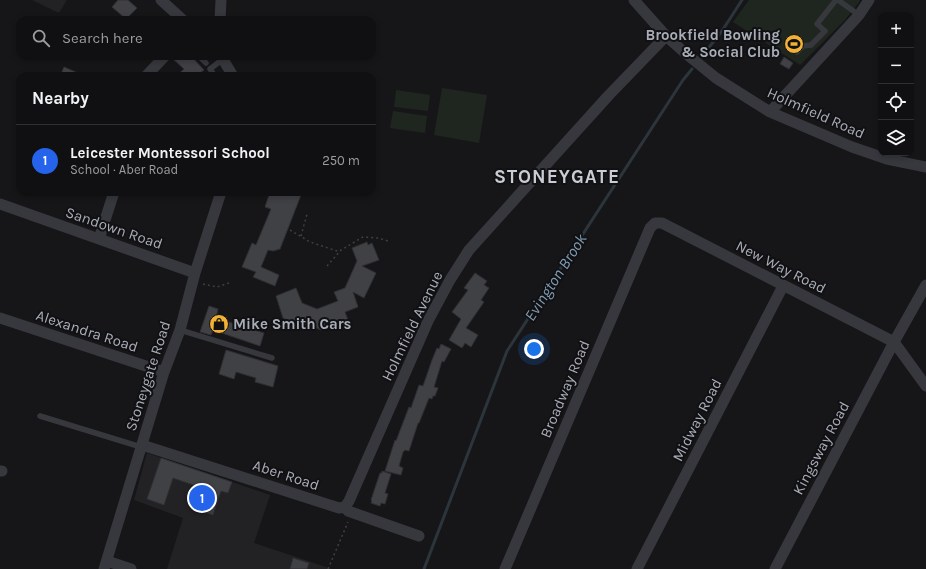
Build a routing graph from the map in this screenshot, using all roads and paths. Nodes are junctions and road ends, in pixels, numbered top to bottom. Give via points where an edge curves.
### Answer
1 (161, 0) edge
2 (220, 0) edge
3 (634, 0) edge
4 (837, 0) edge
5 (869, 0) edge
6 (178, 16) edge
7 (220, 16) edge
8 (859, 16) junction
9 (666, 36) junction
10 (797, 52) dead end
11 (161, 60) edge
12 (203, 60) edge
13 (219, 60) edge
14 (224, 60) edge
15 (206, 63) dead end
16 (150, 72) edge
17 (212, 72) edge
18 (231, 72) edge
19 (770, 112) junction
20 (926, 167) edge
21 (113, 196) edge
22 (219, 196) edge
23 (0, 204) edge
24 (307, 214) dead end
25 (655, 223) joint
26 (290, 230) dead end
27 (301, 236) junction
28 (99, 239) junction
29 (388, 241) dead end
30 (340, 252) junction
31 (327, 266) dead end
32 (194, 277) junction
33 (232, 282) dead end
34 (926, 285) edge
35 (783, 286) junction
36 (0, 318) edge
37 (180, 330) junction
38 (894, 342) junction
39 (272, 358) dead end
40 (164, 372) junction
41 (926, 386) edge
42 (40, 416) dead end
43 (141, 446) junction
44 (348, 510) junction
45 (418, 536) dead end
46 (106, 565) edge
47 (131, 569) edge
48 (328, 569) edge
49 (505, 569) edge
50 (637, 569) edge
51 (775, 569) edge

1 - 6 street
2 - 7 street
3 - 9 street, Holmfield Road
4 - 8 lane
4 - 10 lane via 817,24 825,31 811,45 803,46
5 - 8 street
8 - 19 street
9 - 19 street, Holmfield Road via 716,78
9 - 44 street, Holmfield Avenue via 469,250 428,321 349,501
11 - 16 street
12 - 15 lane
13 - 17 lane via 210,69
14 - 18 street
19 - 20 street, Holmfield Road via 852,147 887,159
21 - 28 street
22 - 32 street, Stoneygate Road
23 - 28 street, Sandown Road
24 - 27 path
25 - 35 street, New Way Road via 662,223
25 - 49 street, Broadway Road via 650,228
26 - 27 path
27 - 30 path
28 - 32 street, Sandown Road
29 - 30 path via 363,237
30 - 31 path
32 - 33 path via 217,287
32 - 37 street, Stoneygate Road
34 - 38 street, Kingsway Road
35 - 38 street, New Way Road
35 - 50 street, Midway Road
36 - 40 street, Alexandra Road
37 - 39 lane
37 - 40 street, Stoneygate Road
38 - 41 street
38 - 51 street, Kingsway Road
40 - 43 street, Stoneygate Road
42 - 43 lane
43 - 44 street, Aber Road
43 - 46 street, Stoneygate Road
44 - 45 street, Aber Road
44 - 48 path
46 - 47 street

